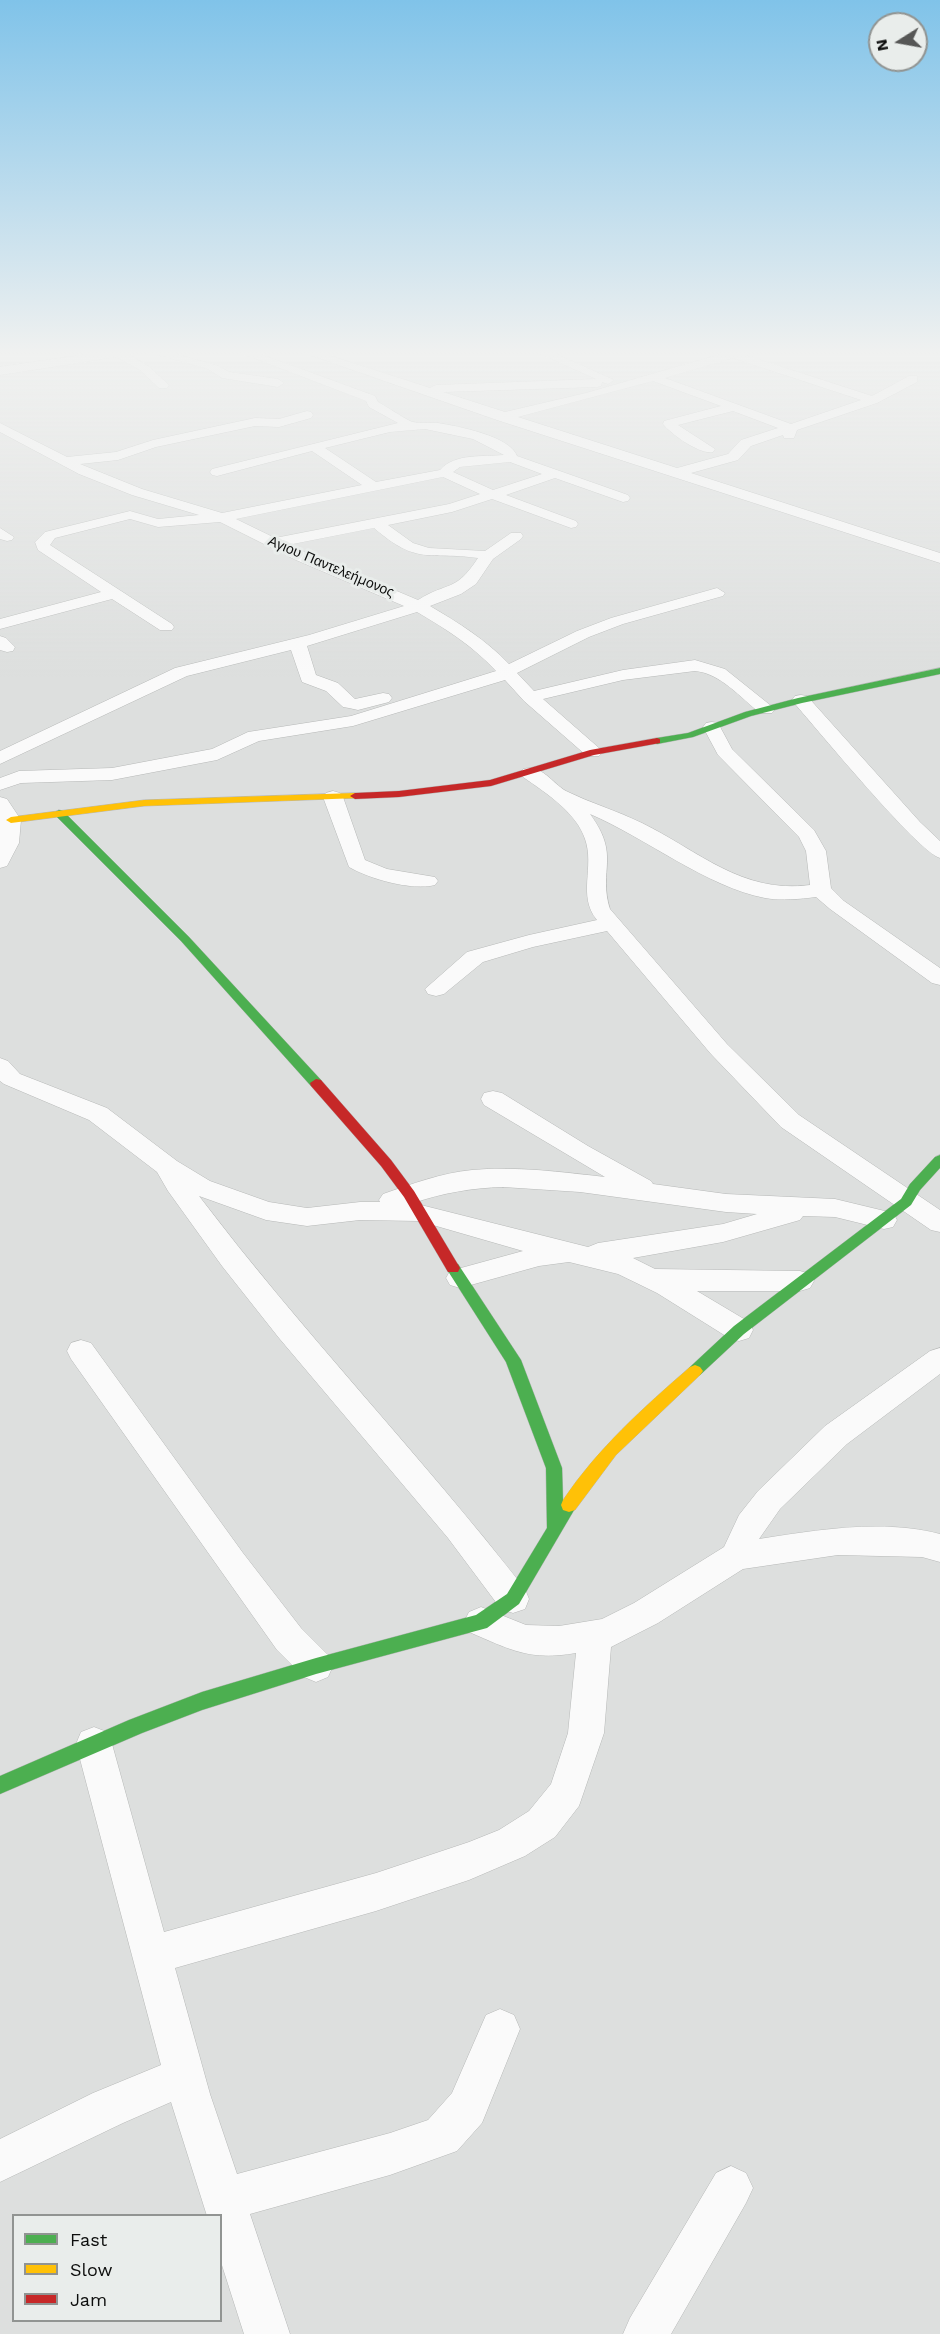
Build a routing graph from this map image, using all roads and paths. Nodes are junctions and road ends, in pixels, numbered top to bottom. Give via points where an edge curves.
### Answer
1 (65, 461) edge
2 (252, 461) edge
3 (334, 461) edge
4 (470, 461) edge
5 (519, 461) edge
6 (637, 461) edge
7 (720, 461) edge
8 (217, 472) dead end
9 (445, 473) junction
10 (674, 473) junction
11 (555, 474) junction
12 (379, 487) junction
13 (493, 495) junction
14 (623, 498) dead end
15 (423, 513) junction
16 (222, 517) junction
17 (376, 522) junction
18 (571, 524) dead end
19 (516, 536) dead end
20 (274, 543) junction
21 (487, 556) junction
22 (940, 558) edge
23 (114, 592) junction
24 (717, 593) dead end
25 (419, 606) junction
26 (0, 624) edge
27 (166, 627) dead end
28 (298, 644) junction
29 (940, 671) edge
30 (505, 672) junction
31 (406, 687) dead end
32 (530, 697) junction
33 (801, 699) junction
34 (766, 709) junction
35 (712, 727) junction
36 (593, 752) junction
37 (0, 758) edge
38 (558, 765) junction
39 (530, 773) junction
40 (0, 784) edge
41 (558, 792) junction
42 (333, 797) junction
43 (3, 812) edge
44 (59, 813) junction
45 (940, 852) edge
46 (0, 862) edge
47 (428, 881) dead end
48 (821, 890) junction
49 (610, 924) junction
50 (940, 978) edge
51 (436, 989) dead end
52 (0, 1066) edge
53 (493, 1099) dead end
54 (940, 1160) edge
55 (168, 1166) junction
56 (655, 1194) junction
57 (906, 1202) junction
58 (414, 1203) junction
59 (812, 1208) junction
60 (884, 1220) junction
61 (940, 1223) edge
62 (584, 1255) junction
63 (645, 1275) junction
64 (460, 1278) junction
65 (800, 1281) junction
66 (739, 1330) junction
67 (81, 1351) dead end
68 (940, 1359) edge
69 (555, 1530) junction
70 (940, 1548) edge
71 (736, 1556) junction
72 (513, 1599) junction
73 (481, 1622) junction
74 (595, 1635) junction
75 (316, 1666) junction
76 (94, 1744) junction
77 (0, 1785) edge
78 (153, 1955) junction
79 (500, 2029) dead end
80 (184, 2076) junction
81 (0, 2161) edge
82 (731, 2188) dead end
83 (222, 2200) junction
84 (267, 2334) edge
85 (646, 2334) edge

1 - 16 street, Αγιου Παντελεήμονος via 137,492
2 - 8 street
3 - 12 street
4 - 9 street via 451,466
5 - 11 street
6 - 10 street
7 - 10 street
9 - 12 street
9 - 13 street
10 - 22 street
11 - 13 street
11 - 14 street
12 - 15 street
12 - 16 street
13 - 15 street
13 - 18 street
15 - 17 street
16 - 20 street, Αγιου Παντελεήμονος
16 - 23 street via 158,523 130,515 50,535 42,542 43,547
17 - 20 street
17 - 21 street via 419,551 475,552
19 - 21 street
20 - 25 street, Αγιου Παντελεήμονος
21 - 25 street via 471,580
23 - 26 street
23 - 27 street
24 - 30 street via 616,621
25 - 28 street
25 - 30 street, Αγιου Παντελεήμονος via 488,651
28 - 31 street via 308,678 332,687 349,703 366,703
28 - 37 street via 181,672
29 - 33 street
30 - 32 street, Αγιου Παντελεήμονος
30 - 40 street via 481,683 353,721 254,736 217,754 186,761 112,774 20,777
32 - 34 street via 612,676 701,666 734,683
32 - 36 street, Αγιου Παντελεήμονος
33 - 34 street
33 - 45 street
34 - 35 street
35 - 36 street via 690,735
35 - 48 street via 724,751 807,834 816,851
36 - 38 street
38 - 39 street
38 - 41 street
39 - 41 street
39 - 42 street via 449,789
41 - 48 street via 625,822 742,884 766,892
41 - 49 street via 591,831 598,851 595,896
42 - 44 street via 144,803
42 - 47 street via 356,863 386,874
43 - 44 street
43 - 46 street via 9,843
44 - 58 street via 253,1012 386,1163
48 - 50 street
49 - 51 street via 476,957
49 - 57 street via 719,1048 790,1121
52 - 55 street via 12,1079 98,1114
53 - 56 street
54 - 57 street
55 - 58 street via 201,1187 266,1211 307,1217
55 - 72 street via 177,1185 232,1259 459,1527
56 - 58 street via 580,1183 471,1179
56 - 59 street
57 - 60 street
57 - 61 street
58 - 62 street via 495,1234
58 - 64 street
59 - 60 street via 835,1208
59 - 62 street via 723,1233
60 - 65 street
62 - 63 street
62 - 64 street via 540,1256
63 - 65 street via 694,1281
63 - 66 street
64 - 69 street via 513,1360 536,1417 554,1468
65 - 66 street
66 - 69 street via 633,1428 579,1488
67 - 75 street via 289,1639
68 - 71 street via 836,1436 769,1500 750,1524
69 - 72 street
70 - 71 street via 922,1543 838,1541
71 - 74 street via 646,1613
72 - 73 street
73 - 74 street via 525,1640 559,1641
73 - 75 street
74 - 78 street via 586,1733 566,1794 542,1824 469,1861 376,1893
75 - 76 street via 202,1701
76 - 77 street
76 - 78 street
78 - 80 street
79 - 83 street via 467,2108 442,2136
80 - 81 street
80 - 83 street
82 - 85 street
83 - 84 street

